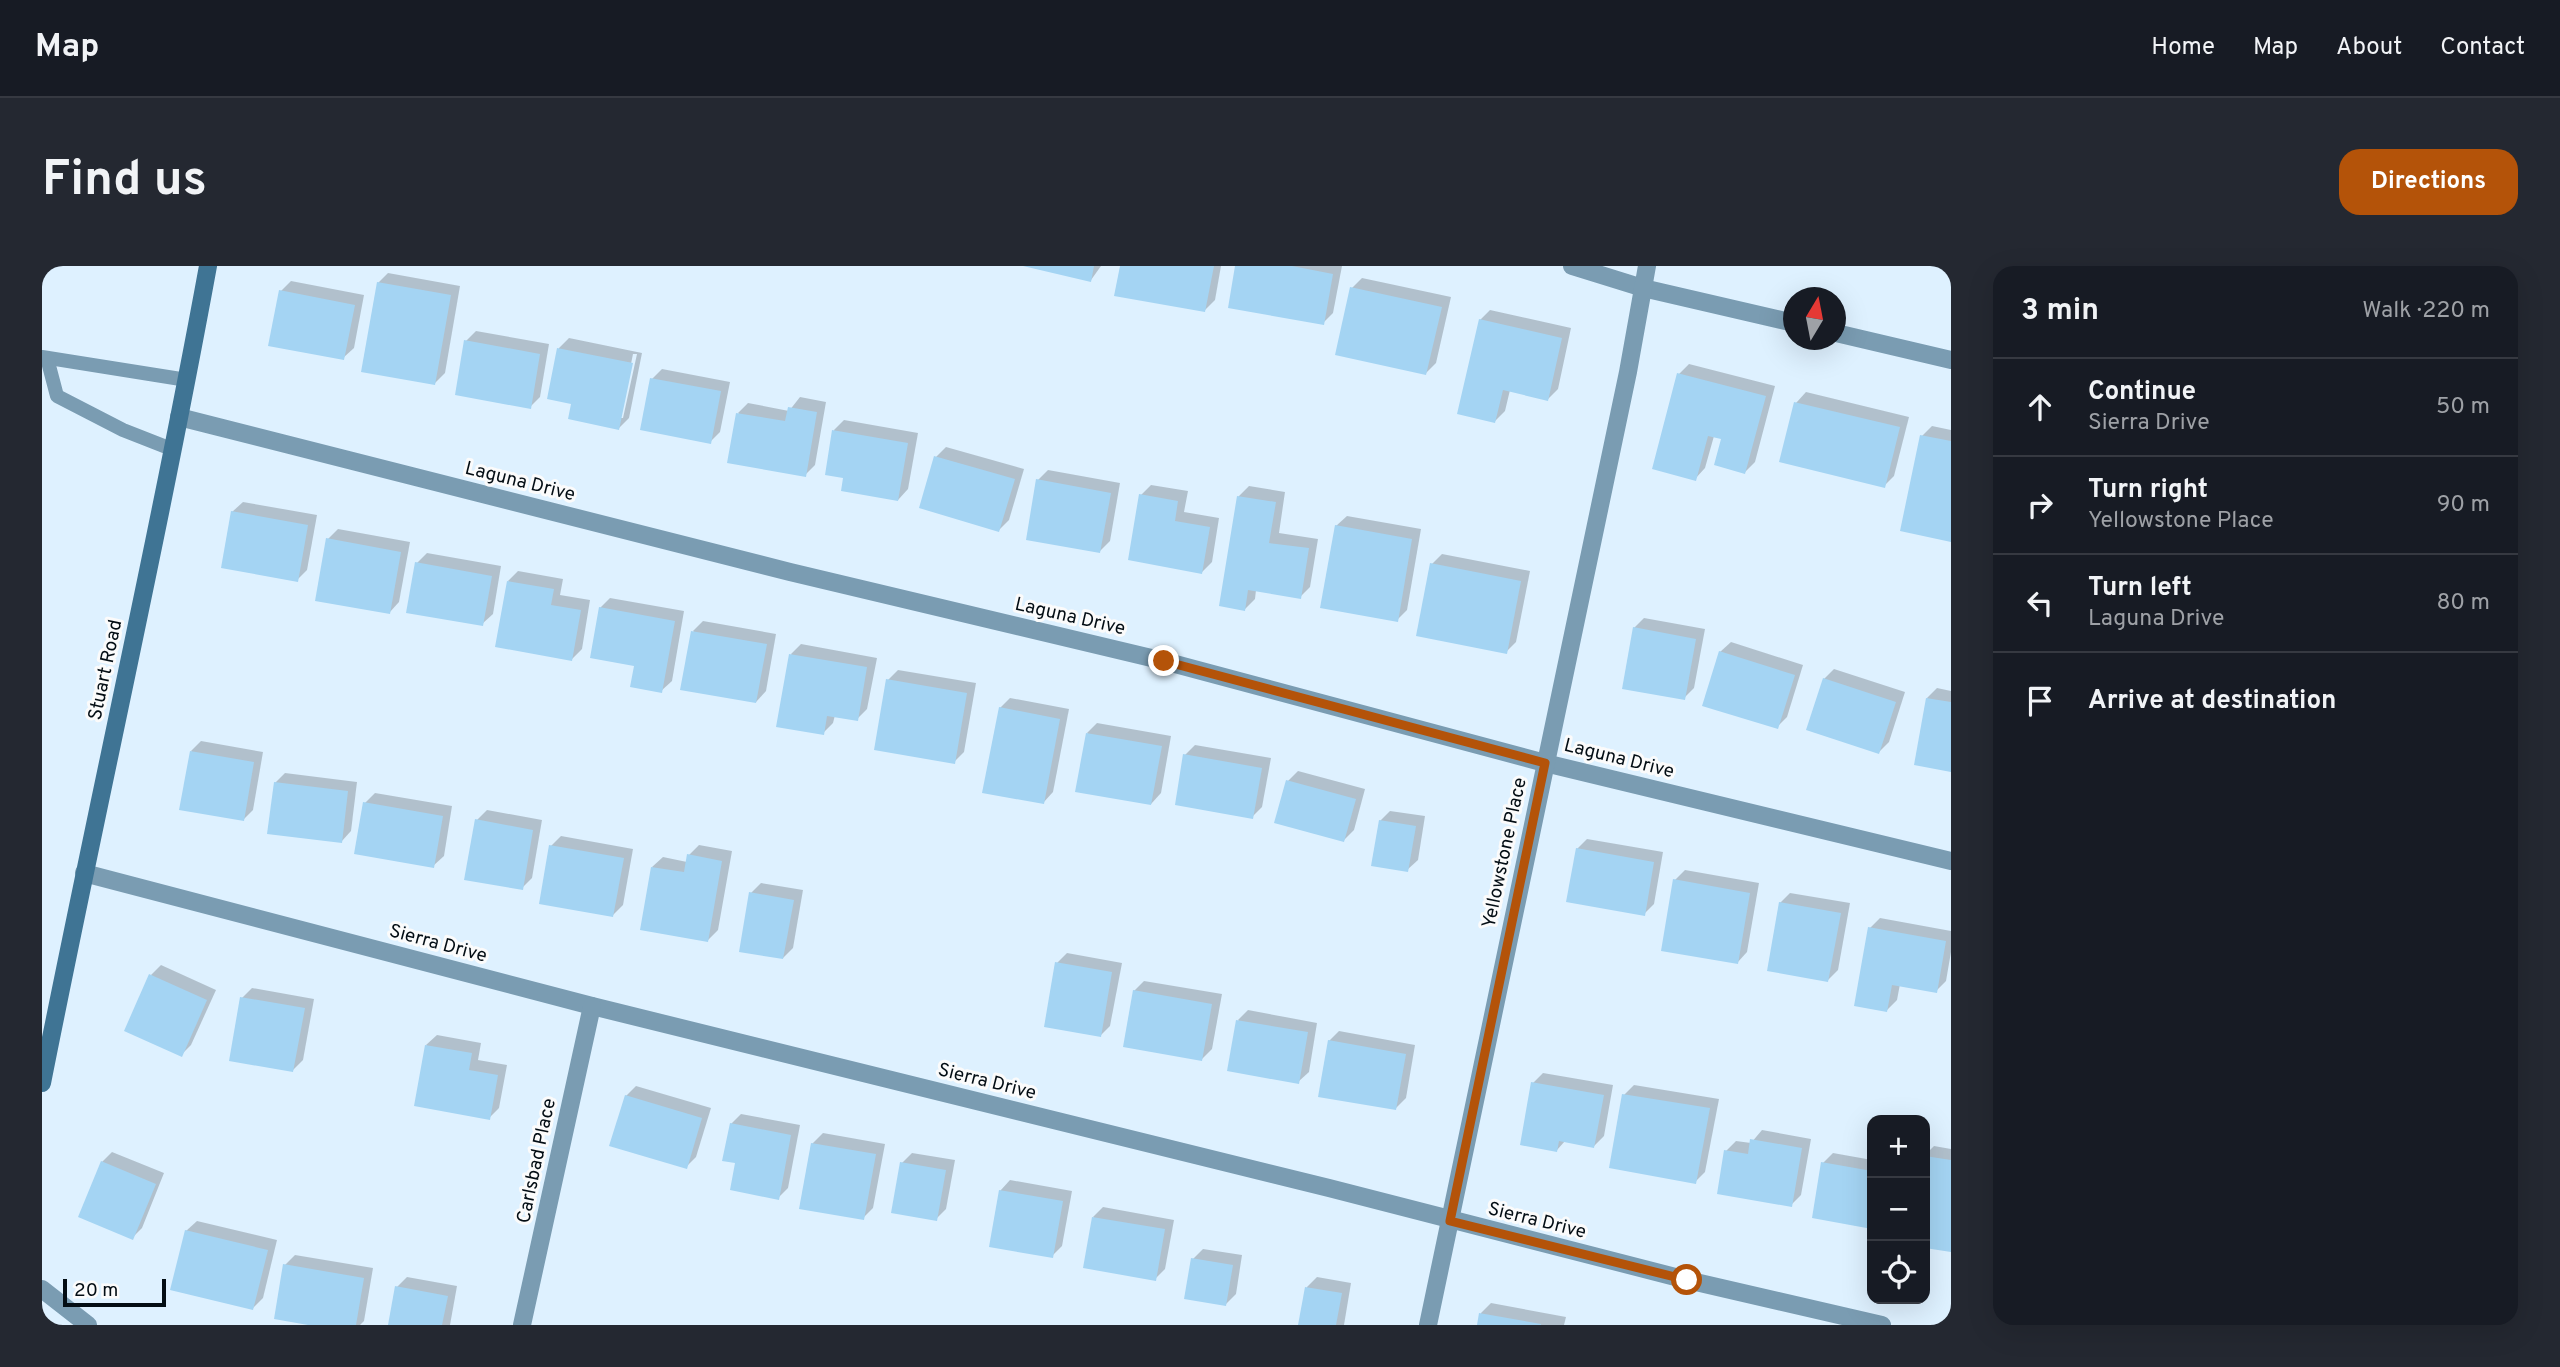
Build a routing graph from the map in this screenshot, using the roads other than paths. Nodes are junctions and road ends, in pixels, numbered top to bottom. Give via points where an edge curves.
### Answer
1 (208, 266) edge
2 (1572, 266) edge
3 (1647, 266) edge
4 (1643, 288) junction
5 (1783, 320) edge
6 (1846, 335) edge
7 (45, 357) edge
8 (1951, 360) edge
9 (187, 380) junction
10 (179, 418) junction
11 (174, 450) junction
12 (1545, 763) junction
13 (1951, 861) edge
14 (84, 873) junction
15 (592, 1006) junction
16 (42, 1083) edge
17 (1450, 1221) junction
18 (42, 1289) edge
19 (88, 1325) edge
20 (522, 1325) edge
21 (1428, 1325) edge
22 (1882, 1325) edge

1 - 9 street, Stuart Road
2 - 4 street
3 - 4 street, Yellowstone Place
4 - 5 street
4 - 12 street, Yellowstone Place
6 - 8 street
7 - 9 lane
7 - 11 lane via 57,396
9 - 10 street, Stuart Road
10 - 11 street, Stuart Road
10 - 12 street, Laguna Drive via 1164,661
11 - 14 street, Stuart Road
12 - 13 street, Laguna Drive
12 - 17 street, Yellowstone Place
14 - 15 street, Sierra Drive
14 - 16 street, Stuart Road
15 - 17 street, Sierra Drive
15 - 20 street, Carlsbad Place
17 - 21 street, Yellowstone Place
17 - 22 street, Sierra Drive
18 - 19 street

